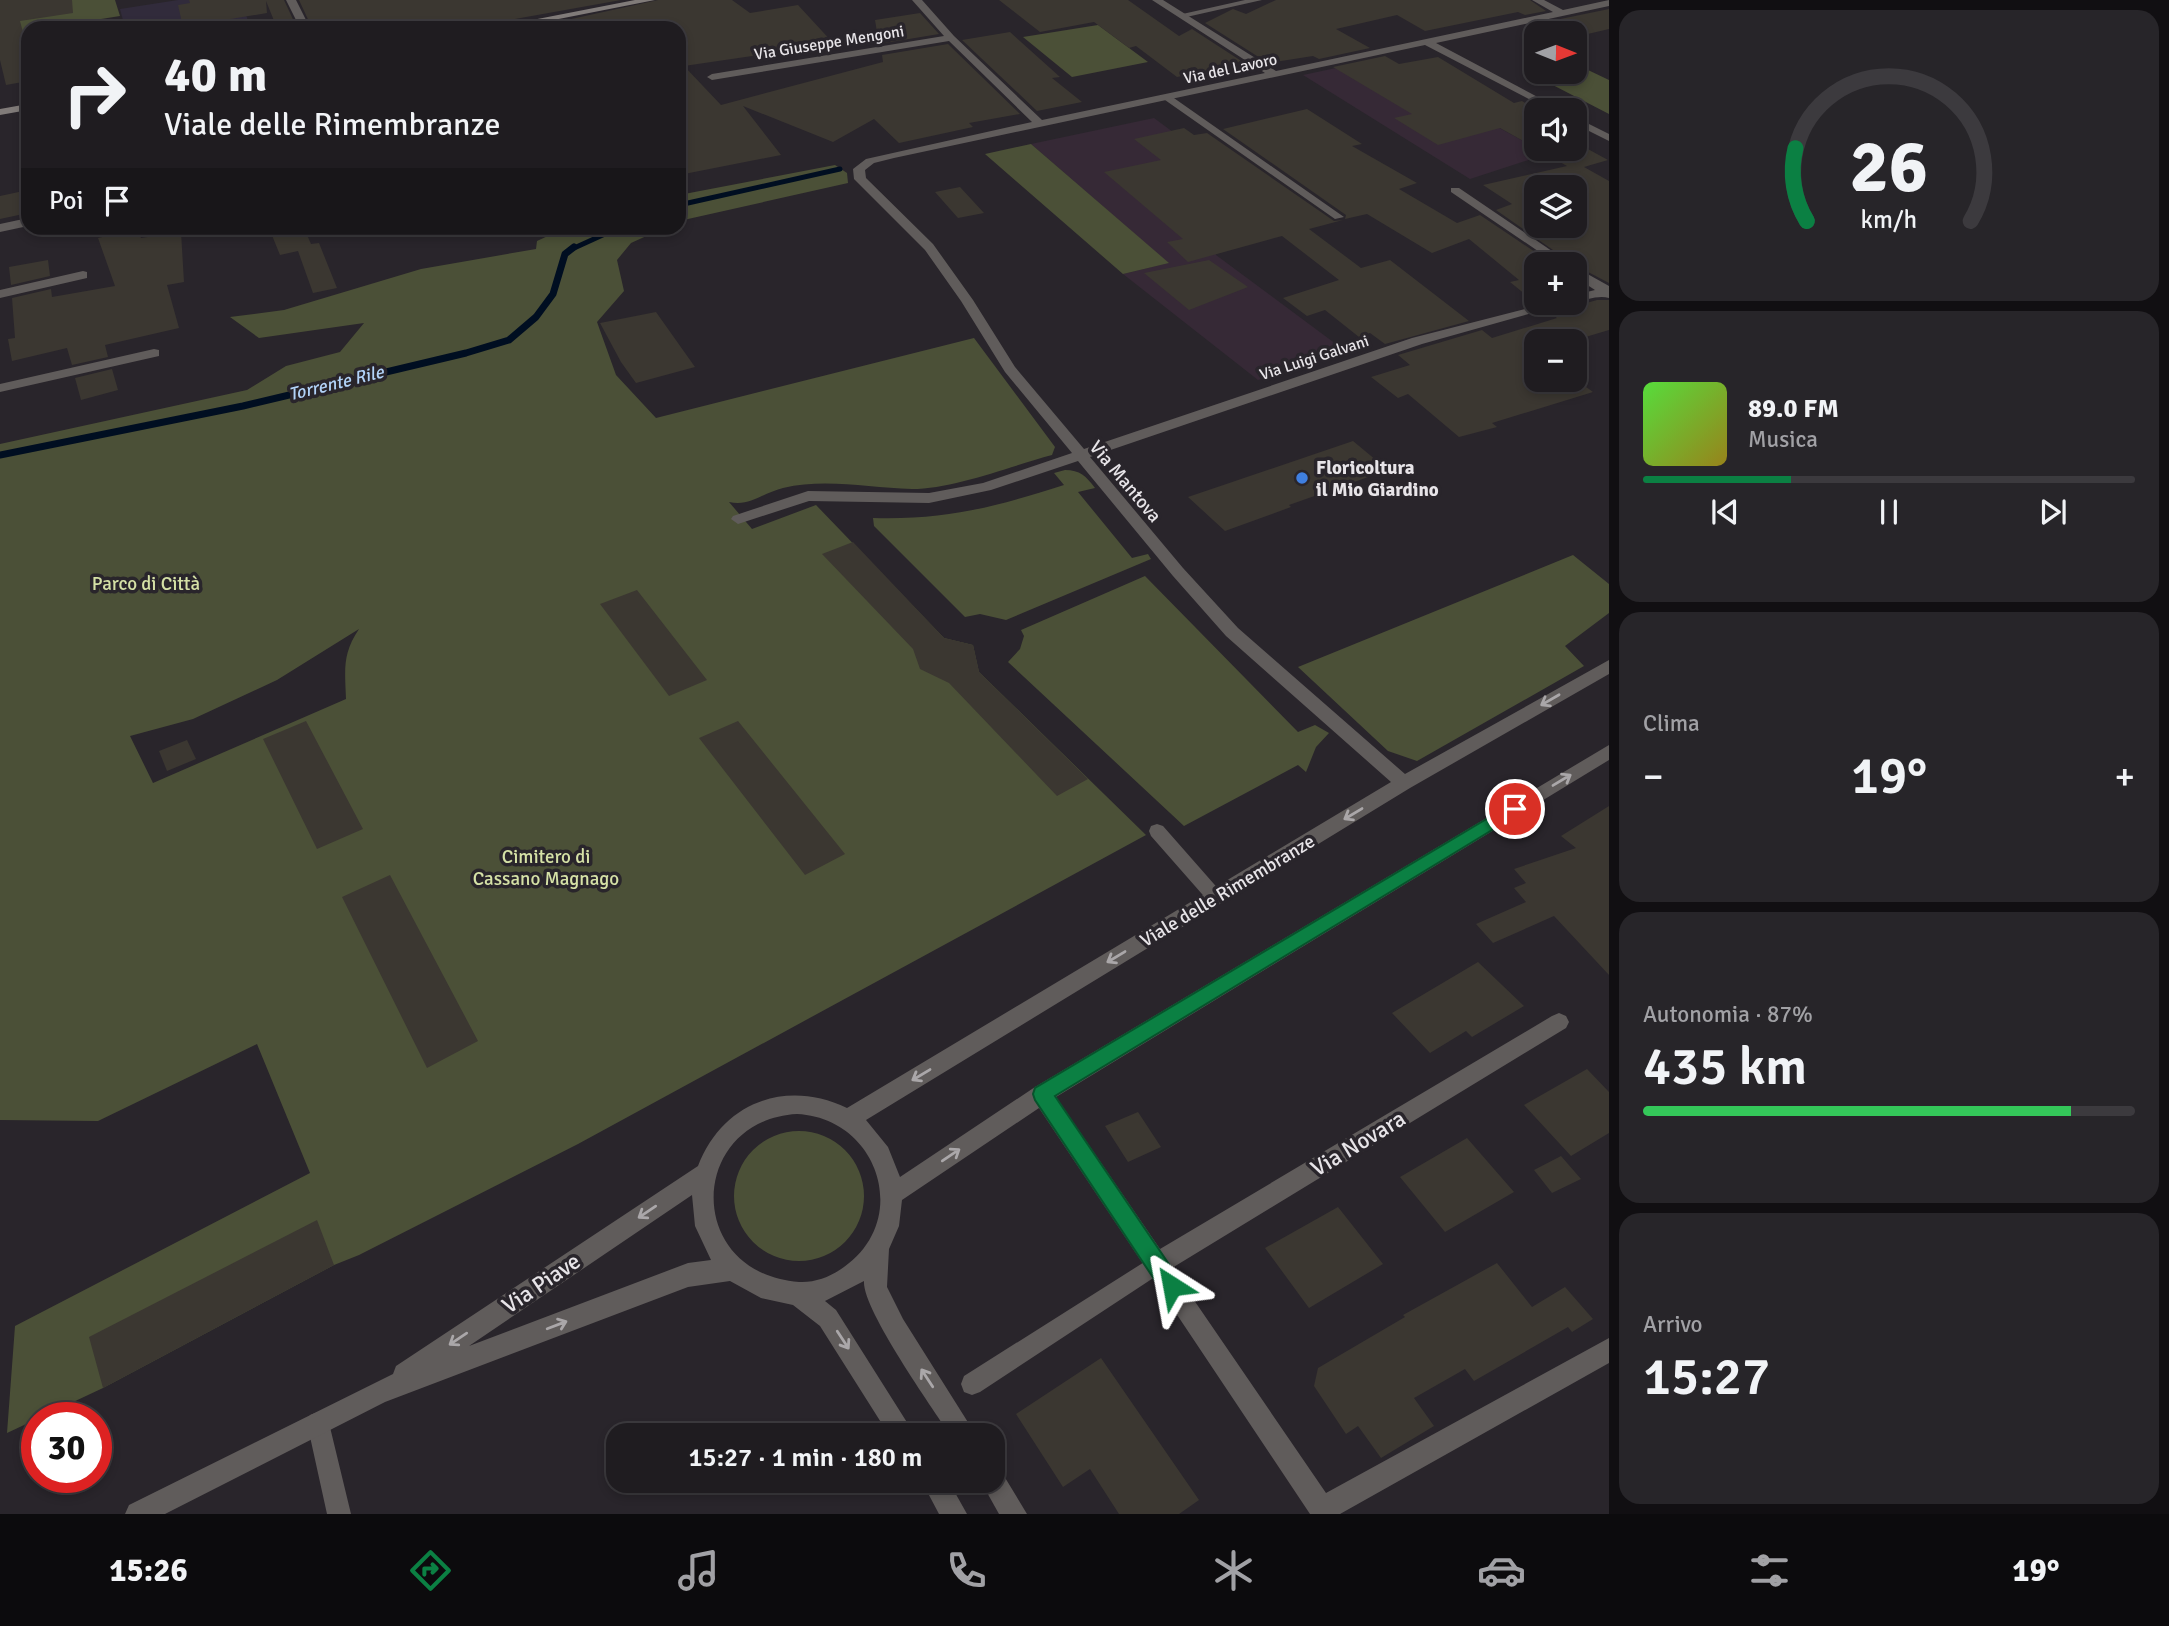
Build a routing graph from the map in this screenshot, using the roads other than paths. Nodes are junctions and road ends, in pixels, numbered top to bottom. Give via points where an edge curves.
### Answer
1 (291, 0) edge
2 (650, 0) edge
3 (917, 0) edge
4 (1157, 0) edge
5 (1258, 0) edge
6 (1536, 0) edge
7 (1609, 3) edge
8 (1562, 13) junction
9 (1182, 15) junction
10 (302, 21) edge
11 (535, 21) edge
12 (951, 38) junction
13 (1429, 43) junction
14 (1275, 74) junction
15 (712, 77) dead end
16 (1168, 98) junction
17 (1534, 98) edge
18 (21, 108) edge
19 (0, 112) edge
20 (1041, 125) junction
21 (1587, 126) edge
22 (1609, 138) edge
23 (859, 169) joint
24 (1455, 190) dead end
25 (1339, 217) dead end
26 (21, 224) edge
27 (0, 228) edge
28 (1547, 252) edge
29 (83, 275) dead end
30 (1587, 279) edge
31 (1608, 292) edge
32 (0, 294) edge
33 (1587, 296) edge
34 (1524, 313) edge
35 (154, 354) dead end
36 (0, 388) edge
37 (1079, 454) junction
38 (738, 519) dead end
39 (1609, 666) edge
40 (1609, 752) edge
41 (1404, 783) junction
42 (1157, 831) dead end
43 (1215, 897) junction
44 (1559, 1022) dead end
45 (1042, 1094) junction
46 (848, 1119) junction
47 (704, 1174) junction
48 (894, 1193) junction
49 (878, 1250) junction
50 (1157, 1264) junction
51 (734, 1269) junction
52 (796, 1292) junction
53 (1609, 1350) edge
54 (972, 1384) dead end
55 (379, 1392) junction
56 (318, 1423) junction
57 (895, 1423) edge
58 (956, 1423) edge
59 (941, 1493) edge
60 (1000, 1493) edge
61 (1324, 1512) edge
62 (138, 1514) edge
63 (339, 1514) edge
64 (954, 1514) edge
65 (1014, 1514) edge

1 - 10 street
2 - 11 street
3 - 12 street
4 - 9 street
5 - 9 lane
6 - 8 street
7 - 8 street, Via del Lavoro
8 - 13 street, Via del Lavoro
9 - 14 street
12 - 15 street, Via Giuseppe Mengoni
12 - 20 street
13 - 14 street, Via del Lavoro
13 - 17 street
14 - 16 street, Via del Lavoro
16 - 20 street, Via del Lavoro
16 - 25 lane
18 - 19 street
20 - 23 street, Via del Lavoro via 893,155
21 - 22 street
23 - 37 street, Via Mantova via 860,178 929,247 1010,369
24 - 28 street
26 - 27 street
29 - 32 street
30 - 31 street
31 - 33 street
34 - 37 street, Via Luigi Galvani via 1417,341
35 - 36 street
37 - 38 street, Via Luigi Galvani via 965,493 929,498 808,496
37 - 41 street, Via Mantova via 1233,632
39 -> 41 street, Viale delle Rimembranze
45 -> 40 street
41 -> 43 street, Viale delle Rimembranze
42 - 43 lane
43 -> 46 street, Viale delle Rimembranze
44 - 50 street, Via Novara
48 -> 45 street
45 - 50 street
46 - 47 street via 802,1105 755,1115 734,1128 717,1147
46 - 48 street via 880,1150
47 - 51 street via 700,1195 703,1220 713,1245
47 -> 55 street, Via Piave
48 - 49 street via 891,1223
49 - 52 street via 857,1272 828,1287
58 -> 49 street via 875,1288
50 - 54 lane
50 - 61 street
51 - 52 street via 762,1286
55 -> 51 street, Via Piave via 688,1276
52 -> 57 street via 828,1318
53 - 61 street
55 - 56 street, Via Piave
56 - 62 street, Via Piave
56 - 63 lane
59 - 64 street
60 - 65 street

